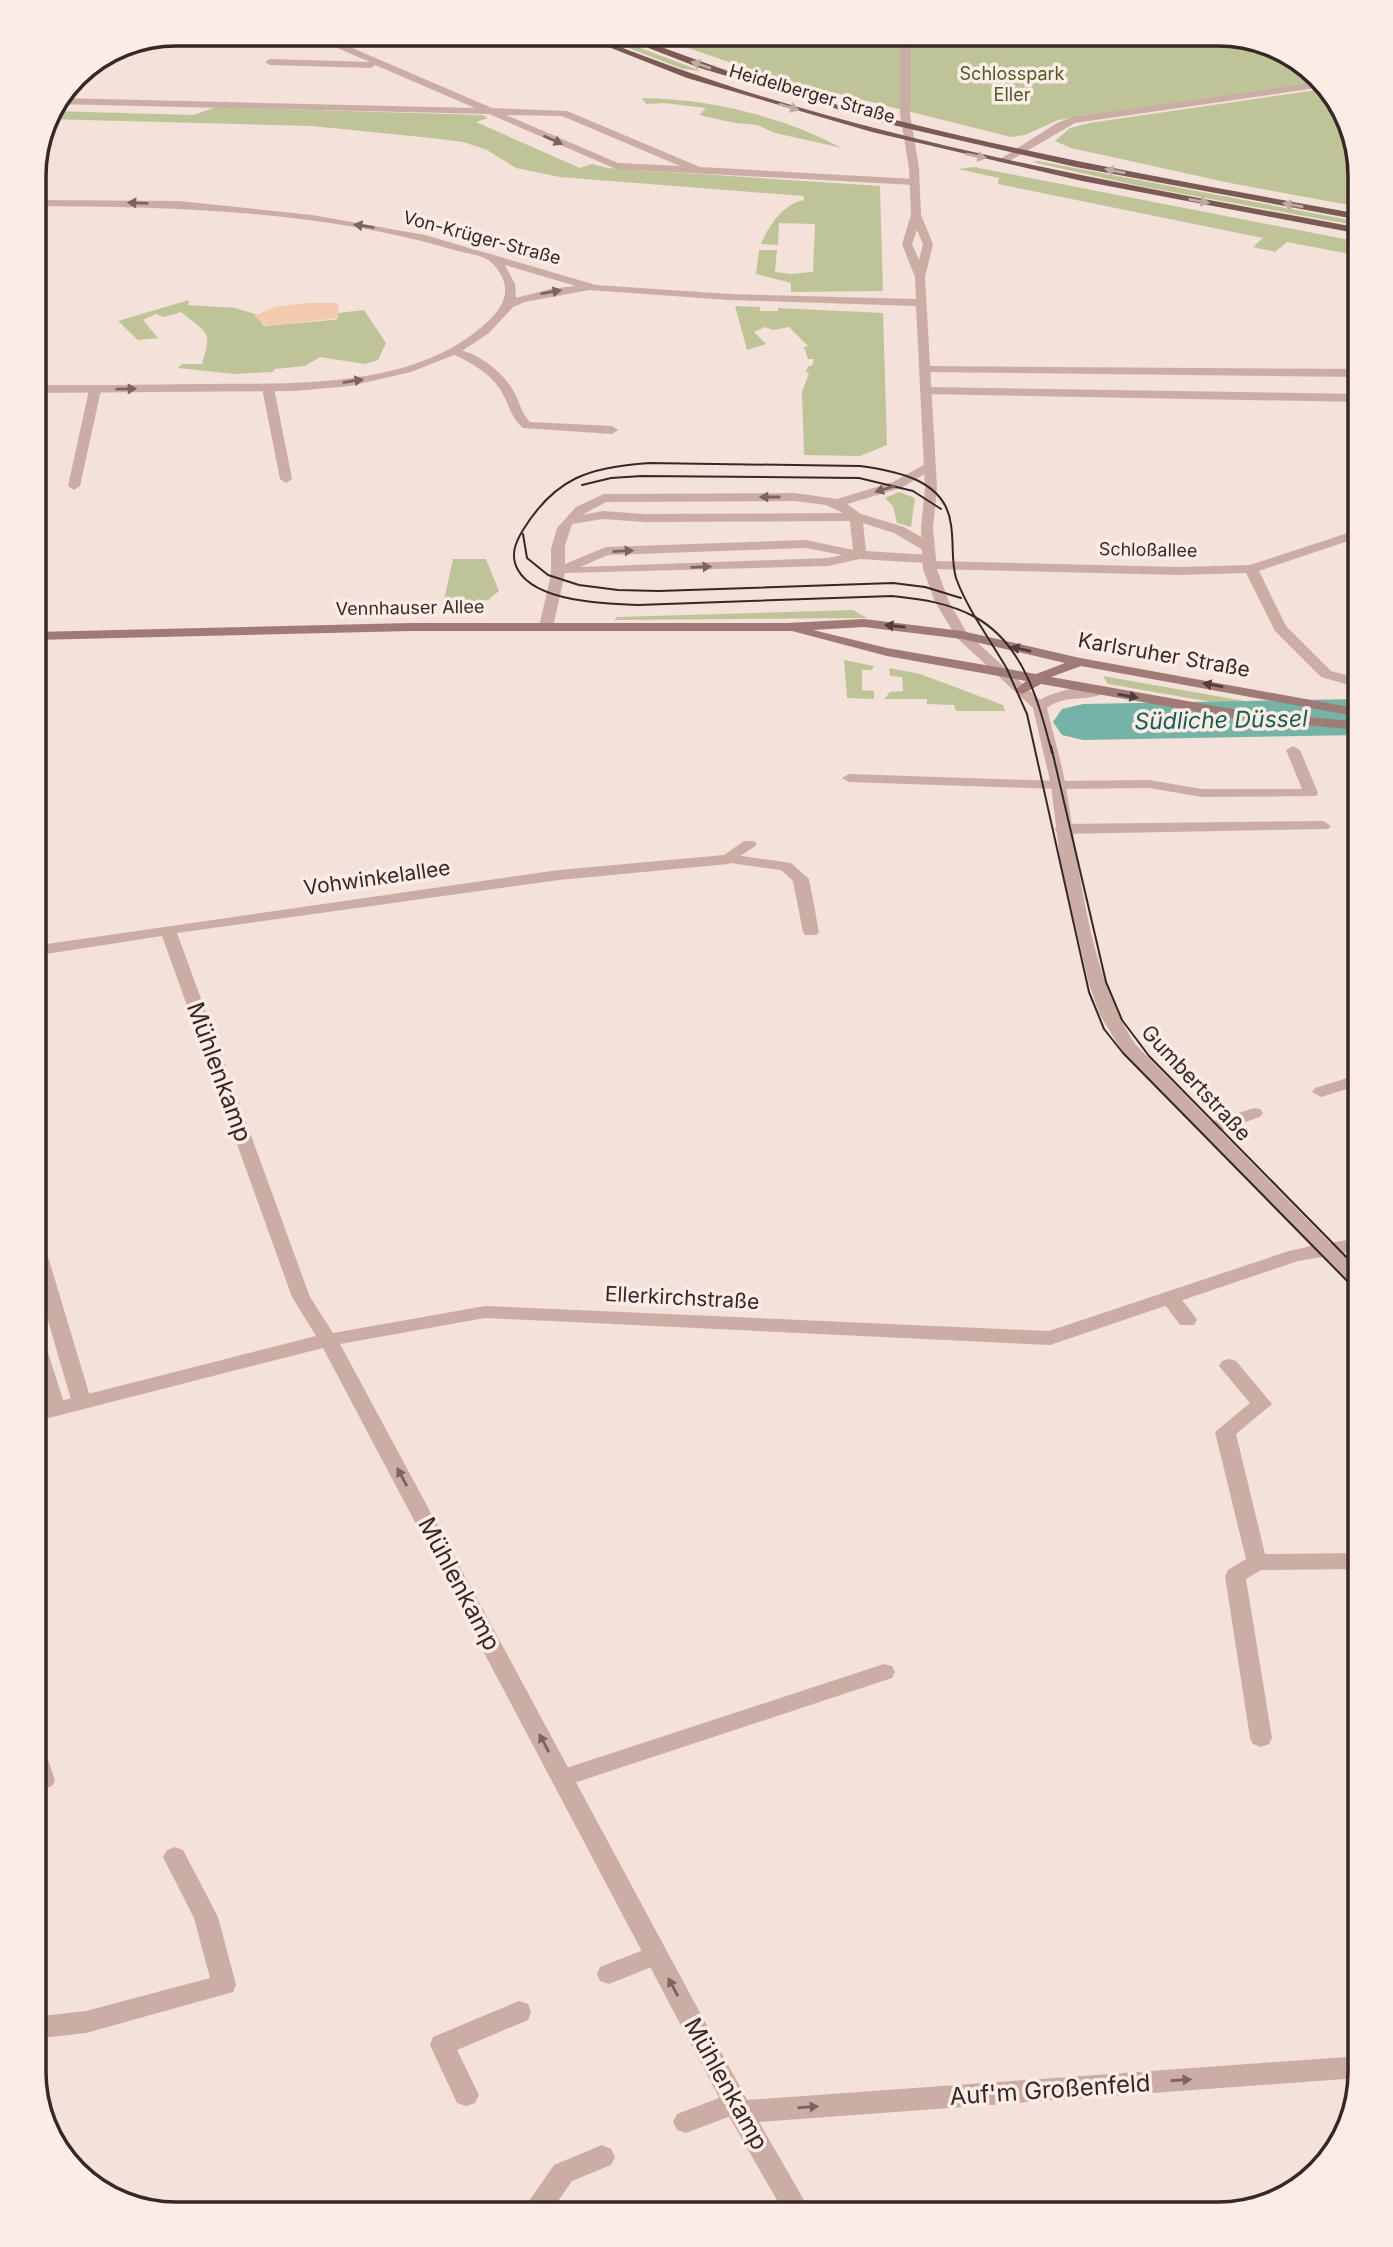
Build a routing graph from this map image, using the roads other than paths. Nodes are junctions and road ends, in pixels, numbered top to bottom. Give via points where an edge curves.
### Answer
1 (338, 46) edge
2 (612, 46) edge
3 (651, 46) edge
4 (904, 46) edge
5 (270, 62) dead end
6 (384, 66) junction
7 (1311, 86) edge
8 (68, 101) edge
9 (491, 112) junction
10 (907, 125) junction
11 (910, 141) junction
12 (1019, 150) junction
13 (1002, 161) junction
14 (702, 172) junction
15 (914, 182) junction
16 (46, 203) edge
17 (916, 215) junction
18 (1348, 215) edge
19 (1348, 229) edge
20 (492, 256) junction
21 (920, 277) junction
22 (595, 288) junction
23 (921, 303) junction
24 (509, 305) junction
25 (455, 351) junction
26 (925, 370) junction
27 (1348, 373) edge
28 (268, 388) junction
29 (46, 389) edge
30 (95, 390) junction
31 (926, 391) junction
32 (1348, 398) edge
33 (612, 430) dead end
34 (929, 466) junction
35 (286, 479) dead end
36 (74, 486) dead end
37 (837, 503) junction
38 (856, 516) junction
39 (803, 517) junction
40 (567, 521) junction
41 (1348, 537) edge
42 (860, 555) junction
43 (929, 557) junction
44 (1251, 569) junction
45 (559, 571) junction
46 (546, 627) junction
47 (788, 627) junction
48 (962, 635) junction
49 (46, 636) edge
50 (1080, 662) junction
51 (1005, 673) junction
52 (1038, 680) junction
53 (1348, 681) edge
54 (1022, 690) junction
55 (1100, 691) junction
56 (1272, 697) junction
57 (1040, 707) junction
58 (1348, 711) edge
59 (1259, 717) junction
60 (1348, 725) edge
61 (1293, 750) dead end
62 (849, 778) dead end
63 (1058, 785) junction
64 (1323, 826) dead end
65 (1062, 829) junction
66 (749, 844) dead end
67 (728, 859) junction
68 (169, 932) junction
69 (811, 932) dead end
70 (46, 949) edge
71 (1348, 1083) edge
72 (1321, 1092) dead end
73 (1254, 1114) dead end
74 (1207, 1129) junction
75 (1348, 1245) edge
76 (1325, 1248) junction
77 (1348, 1271) edge
78 (46, 1281) edge
79 (1169, 1298) junction
80 (1187, 1320) dead end
81 (328, 1340) junction
82 (1229, 1366) dead end
83 (46, 1378) edge
84 (82, 1402) junction
85 (56, 1409) junction
86 (46, 1412) edge
87 (1348, 1561) edge
88 (1257, 1562) junction
89 (884, 1672) dead end
90 (1261, 1738) dead end
91 (562, 1778) junction
92 (175, 1857) dead end
93 (656, 1955) junction
94 (609, 1974) dead end
95 (519, 2012) dead end
96 (46, 2027) edge
97 (1348, 2068) edge
98 (466, 2095) dead end
99 (737, 2107) junction
100 (686, 2122) dead end
101 (602, 2157) dead end
102 (542, 2201) edge
103 (792, 2202) edge

1 - 6 street
2 -> 11 main road, Heidelberger Straße via 724,87
10 -> 3 main road, Heidelberger Straße via 750,81
4 - 10 street
5 - 6 street
6 - 9 street
7 - 12 street via 1073,120
8 - 9 street
9 -> 14 street via 616,166
9 - 14 street via 564,113
10 - 11 street
10 - 12 main road, Heidelberger Straße
11 -> 13 main road, Heidelberger Straße
11 - 15 street
12 - 13 street
18 -> 12 main road, Heidelberger Straße
13 -> 19 main road, Heidelberger Straße
14 - 15 street
15 - 17 street
20 -> 16 street, Von-Krüger-Straße via 377,228 236,209
17 - 21 street via 928,244
17 - 21 street via 907,244
20 - 22 street, Von-Krüger-Straße
20 - 24 street via 507,272 512,291
21 - 23 street
22 - 23 street, Von-Krüger-Straße
24 -> 22 street via 550,292
23 - 26 street
24 - 25 street via 485,331
28 -> 25 street via 375,378
25 - 33 street via 485,366 506,390 519,420 527,425
26 - 27 street
26 - 31 street
30 -> 28 street
28 - 35 street
29 - 30 street
30 - 36 street
31 - 32 street
31 - 34 street
34 -> 37 street via 897,485
34 - 43 street
37 - 38 street
37 - 39 street
37 -> 40 street via 795,497 615,497 581,508
38 - 39 street
38 - 42 street
38 - 43 street via 898,530
39 - 40 street via 603,515
40 - 45 street via 558,547
41 - 44 street, Schloßallee
42 - 43 street, Schloßallee
45 -> 42 street via 828,562
45 -> 42 street via 606,551 806,544
43 - 44 street, Schloßallee via 1179,571
43 - 48 street via 936,590
44 - 53 street via 1280,628 1325,674
45 - 46 street
46 - 47 main road, Vennhauser Allee
46 - 49 main road, Vennhauser Allee
48 -> 47 main road, Vennhauser Allee via 864,623
47 - 51 main road, Vennhauser Allee via 836,641
50 -> 48 main road, Karlsruher Straße
48 - 51 street
50 - 52 main road
56 -> 50 main road, Karlsruher Straße
51 - 52 main road
51 - 54 street
52 - 54 main road
52 - 55 main road
54 - 57 street
55 - 57 street via 1058,696
55 -> 59 main road
56 - 58 main road, Karlsruher Straße
56 - 59 main road via 1279,705 1276,710
57 - 63 street, Gumbertstraße
59 - 60 main road
61 - 63 street via 1311,793 1202,793 1149,784
62 - 63 street
63 - 65 street, Gumbertstraße
64 - 65 street
65 - 74 street, Gumbertstraße via 1108,1014 1128,1046
66 - 67 street
67 - 68 street, Vohwinkelallee via 559,874
67 - 69 street, Vohwinkelallee via 786,866 801,879
68 - 70 street, Vohwinkelallee
68 - 81 street, Mühlenkamp via 301,1297
71 - 72 street
73 - 74 street
74 - 76 street, Gumbertstraße
75 - 76 street, Ellerkirchstraße
76 - 77 street, Gumbertstraße
76 - 79 street, Ellerkirchstraße
78 - 84 street
79 - 80 street
79 - 81 street, Ellerkirchstraße via 1051,1338 485,1312
81 - 84 street, Ellerkirchstraße
91 -> 81 street, Mühlenkamp
82 - 88 street via 1262,1404 1225,1432
83 - 85 street
84 - 85 street, Ellerkirchstraße
85 - 86 street, Ellerkirchstraße
87 - 88 street
88 - 90 street via 1235,1576
89 - 91 street
91 - 93 street, Mühlenkamp
92 - 96 street via 206,1917 224,1984 86,2022
93 - 94 street
99 -> 93 street, Mühlenkamp
95 - 98 street via 442,2045
99 -> 97 street, Auf'm Großenfeld
99 - 100 street, Auf'm Großenfeld
99 - 103 street, Mühlenkamp
101 - 102 street via 563,2173

